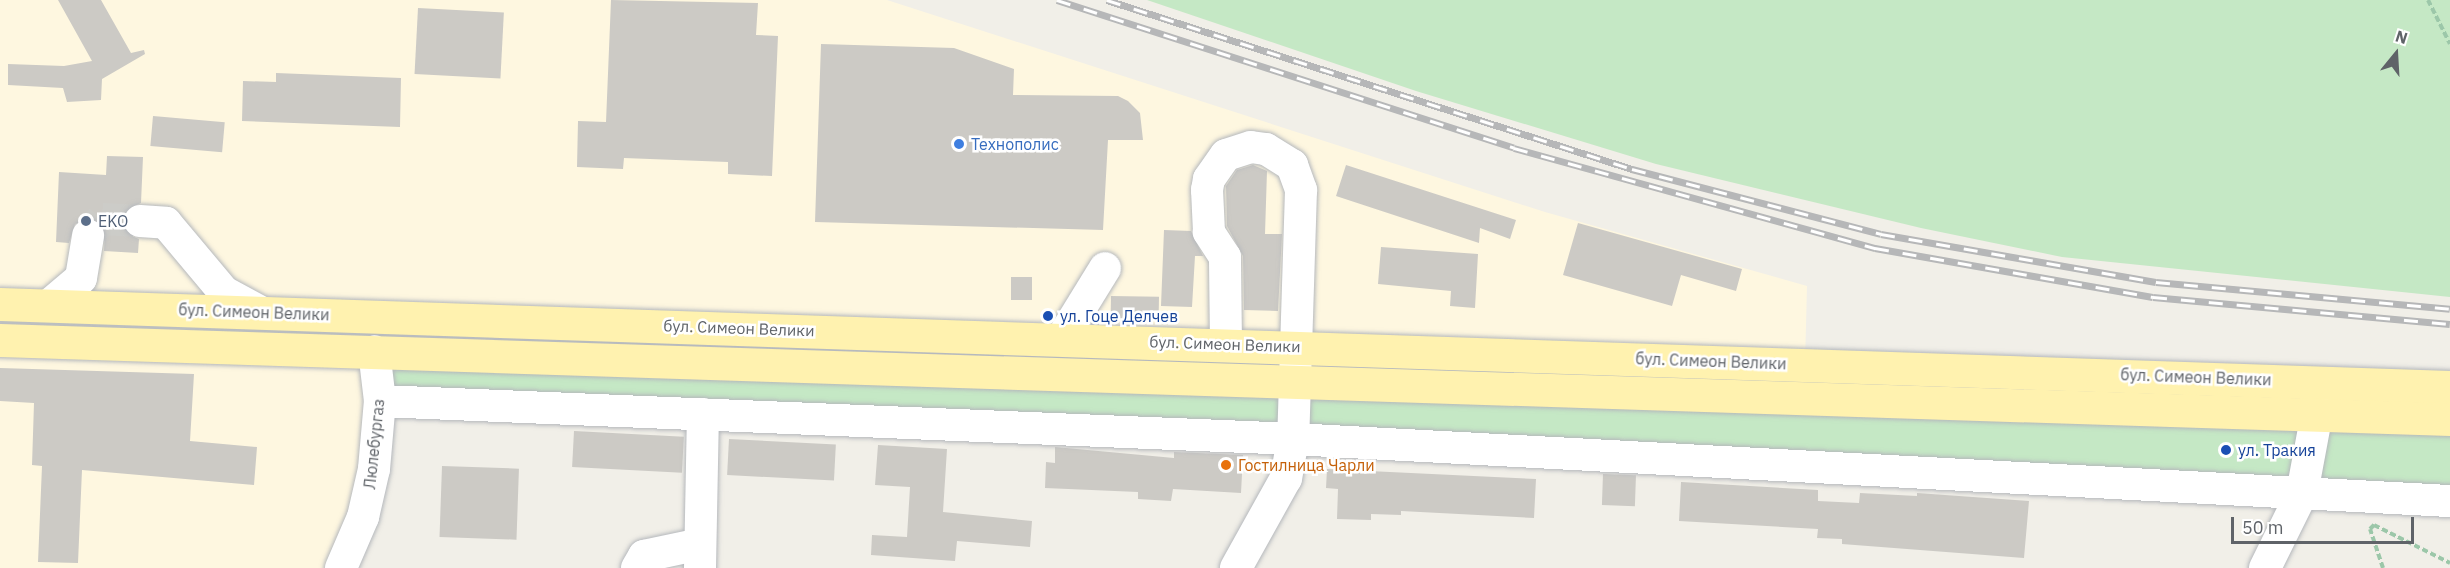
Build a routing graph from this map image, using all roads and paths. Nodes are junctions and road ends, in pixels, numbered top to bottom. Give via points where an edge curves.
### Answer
1 (2428, 0) edge
2 (2450, 44) edge
3 (140, 221) tunnel mouth
4 (88, 236) tunnel mouth
5 (1105, 268) dead end
6 (0, 304) edge
7 (48, 306) junction
8 (261, 312) junction
9 (1062, 338) junction
10 (0, 340) edge
11 (1226, 344) junction
12 (1298, 346) junction
13 (375, 351) junction
14 (1297, 379) junction
15 (2316, 381) junction
16 (2450, 387) edge
17 (381, 401) junction
18 (2317, 413) junction
19 (703, 414) junction
20 (2450, 419) edge
21 (1293, 439) junction
22 (2302, 493) junction
23 (2450, 501) edge
24 (700, 556) edge
25 (2450, 562) edge
26 (340, 568) edge
27 (636, 568) edge
28 (1236, 568) edge
29 (2265, 568) edge
30 (2383, 568) edge

1 - 2 path
3 - 8 street via 166,223 224,292
4 - 7 street via 81,278
5 - 9 street
6 - 7 main road, бул. Симеон Велики
7 - 8 main road, бул. Симеон Велики
8 - 9 main road, бул. Симеон Велики
9 - 11 main road, бул. Симеон Велики
10 - 13 main road, бул. Симеон Велики
11 - 12 main road, бул. Симеон Велики
11 - 12 street via 1225,257 1209,232 1207,190 1217,165 1226,155 1251,147 1280,155 1292,165 1302,190
12 - 14 street
12 - 15 main road, бул. Симеон Велики
13 - 14 main road, бул. Симеон Велики
13 - 17 street, Люлебургаз
14 - 18 main road, бул. Симеон Велики
14 - 21 street
15 - 16 main road, бул. Симеон Велики
15 - 18 street
17 - 19 street
17 - 26 street, Люлебургаз via 374,469 363,518
18 - 20 main road, бул. Симеон Велики
18 - 22 street
19 - 21 street
19 - 24 street
21 - 22 street
21 - 28 street via 1286,478
22 - 23 street
22 - 29 street
24 - 27 street via 644,556
25 - 30 path via 2374,525 2370,529

